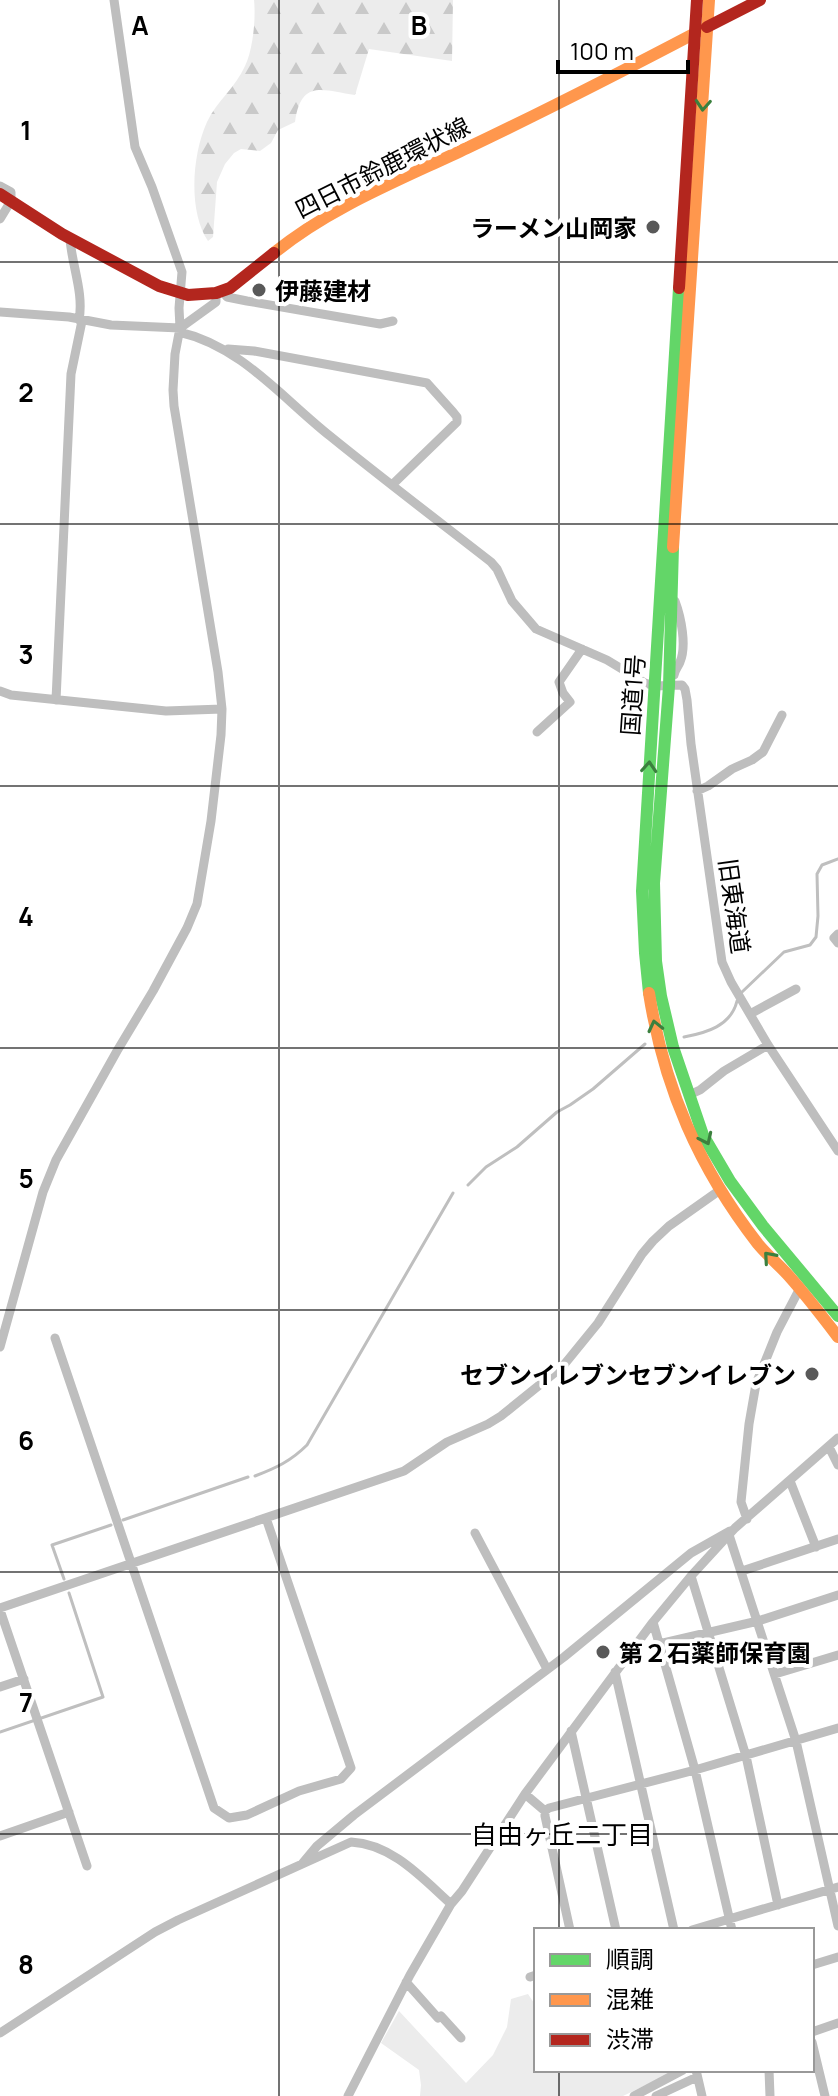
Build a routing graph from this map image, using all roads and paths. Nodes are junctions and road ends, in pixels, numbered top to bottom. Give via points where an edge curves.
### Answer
1 (114, 0) edge
2 (697, 0) edge
3 (709, 0) edge
4 (760, 0) edge
5 (707, 27) junction
6 (694, 34) junction
7 (0, 186) edge
8 (692, 186) junction
9 (6, 197) edge
10 (0, 219) edge
11 (70, 239) junction
12 (219, 292) junction
13 (180, 294) junction
14 (0, 312) edge
15 (81, 321) junction
16 (393, 321) dead end
17 (180, 330) junction
18 (224, 349) junction
19 (679, 395) junction
20 (392, 485) junction
21 (673, 594) junction
22 (582, 649) junction
23 (669, 686) junction
24 (0, 691) edge
25 (56, 700) junction
26 (222, 709) junction
27 (782, 715) dead end
28 (537, 732) dead end
29 (697, 791) junction
30 (648, 925) junction
31 (838, 934) edge
32 (838, 943) edge
33 (796, 989) dead end
34 (750, 1014) junction
35 (768, 1045) junction
36 (689, 1095) junction
37 (838, 1151) edge
38 (720, 1190) junction
39 (802, 1283) junction
40 (838, 1316) edge
41 (838, 1337) edge
42 (55, 1338) dead end
43 (0, 1347) edge
44 (838, 1438) edge
45 (829, 1447) junction
46 (838, 1465) edge
47 (790, 1481) junction
48 (266, 1518) junction
49 (747, 1519) junction
50 (732, 1532) junction
51 (475, 1533) dead end
52 (838, 1539) edge
53 (816, 1547) junction
54 (132, 1565) junction
55 (742, 1571) junction
56 (691, 1576) junction
57 (838, 1595) edge
58 (0, 1609) edge
59 (758, 1621) junction
60 (653, 1622) junction
61 (709, 1633) junction
62 (659, 1644) junction
63 (838, 1655) edge
64 (547, 1669) junction
65 (615, 1672) junction
66 (775, 1674) junction
67 (24, 1679) junction
68 (0, 1687) edge
69 (838, 1728) edge
70 (571, 1731) junction
71 (796, 1741) junction
72 (746, 1756) junction
73 (695, 1770) junction
74 (641, 1784) junction
75 (525, 1794) junction
76 (586, 1798) junction
77 (545, 1811) junction
78 (69, 1812) junction
79 (0, 1836) edge
80 (302, 1864) junction
81 (87, 1866) dead end
82 (834, 1888) edge
83 (451, 1904) junction
84 (778, 1905) junction
85 (729, 1919) junction
86 (838, 1926) edge
87 (570, 1928) edge
88 (616, 1928) edge
89 (674, 1928) edge
90 (699, 1928) edge
91 (731, 1928) edge
92 (838, 1957) edge
93 (814, 1964) edge
94 (406, 1982) junction
95 (838, 2023) edge
96 (814, 2031) edge
97 (0, 2033) edge
98 (461, 2038) dead end
99 (814, 2050) edge
100 (680, 2072) edge
101 (769, 2072) edge
102 (697, 2073) edge
103 (645, 2093) edge
104 (348, 2096) edge
105 (634, 2096) edge
106 (656, 2096) edge
107 (702, 2096) edge
108 (770, 2096) edge
109 (825, 2096) edge

1 - 13 street via 135,147 182,272
2 - 6 main road, 国道1号
3 - 5 main road, 国道1号
4 - 5 main road, 四日市鈴鹿環状線
5 - 6 main road, 四日市鈴鹿環状線
5 -> 8 main road, 国道1号
6 - 8 main road, 国道1号
6 - 12 main road, 四日市鈴鹿環状線 via 317,222
7 - 9 street via 11,192
8 - 19 main road, 国道1号
9 - 10 street
9 - 11 main road
11 - 13 main road
11 - 15 street
12 - 13 main road
12 - 16 street via 380,324
12 - 17 street via 216,302
13 - 17 street
14 - 15 street
15 - 17 street
15 - 25 street via 71,374
17 - 18 street
17 - 26 street via 174,406
18 - 20 street
18 - 20 street via 427,383 457,422
19 - 21 main road, 国道1号
19 - 23 main road, 国道1号
20 - 22 street via 491,562 512,601 536,629
21 - 23 main road, 国道1号
21 - 23 street via 682,619 682,658
22 - 23 street via 645,683
22 - 28 street via 559,682 570,702
23 - 29 street, 旧東海道 via 685,689
23 - 30 main road, 国道1号 via 642,891
24 - 25 street
25 - 26 street via 166,711
26 - 43 street via 211,821 192,918 56,1160
27 - 29 street via 763,752
29 - 34 street, 旧東海道 via 722,962
30 - 36 main road, 国道1号 via 673,1047
38 -> 30 main road, 国道1号 via 689,1134 667,1073 649,998
31 - 32 street
33 - 34 street
34 - 35 street, 旧東海道
35 - 36 street
35 - 37 street, 旧東海道
36 -> 39 main road, 国道1号 via 703,1135 730,1181
39 -> 38 main road, 国道1号 via 772,1262
38 - 48 street via 653,1241 576,1353 501,1416 447,1442 404,1471
39 - 40 main road, 国道1号
39 - 41 main road, 国道1号
39 - 49 street via 756,1384 741,1502
42 - 54 street
44 - 45 street
45 - 46 street
45 - 47 street
47 - 49 street
47 - 53 street
48 - 54 street
48 - 54 street via 351,1768 341,1779 247,1815 229,1818 214,1808
49 - 50 street
50 - 55 street
50 - 56 street
50 - 64 street via 691,1553
51 - 64 street
52 - 53 street
53 - 55 street
54 - 58 street
55 - 59 street
56 - 60 street
56 - 61 street
57 - 59 street
58 - 67 street
59 - 61 street
59 - 66 street
60 - 62 street
60 - 65 street
61 - 62 street
61 - 72 street
62 - 73 street
63 - 66 street
64 - 80 street via 354,1815
65 - 70 street
65 - 74 street
66 - 71 street
67 - 68 street
67 - 78 street
69 - 71 street
70 - 75 street
70 - 76 street
71 - 72 street
71 - 82 street
72 - 73 street
72 - 84 street
73 - 74 street
73 - 85 street
74 - 76 street
74 - 89 street
75 - 77 street
75 - 83 street
76 - 77 street
76 - 88 street
77 - 87 street
78 - 79 street
78 - 81 street
80 - 83 street via 362,1842 405,1863
80 - 97 street via 155,1932
82 - 84 street
82 - 86 street
83 - 94 street
84 - 85 street
85 - 90 street
85 - 91 street
92 - 93 street
94 - 98 street
94 - 104 street
95 - 96 street
99 - 109 street
100 - 103 street
101 - 108 street
102 - 106 street
102 - 107 street
103 - 105 street

